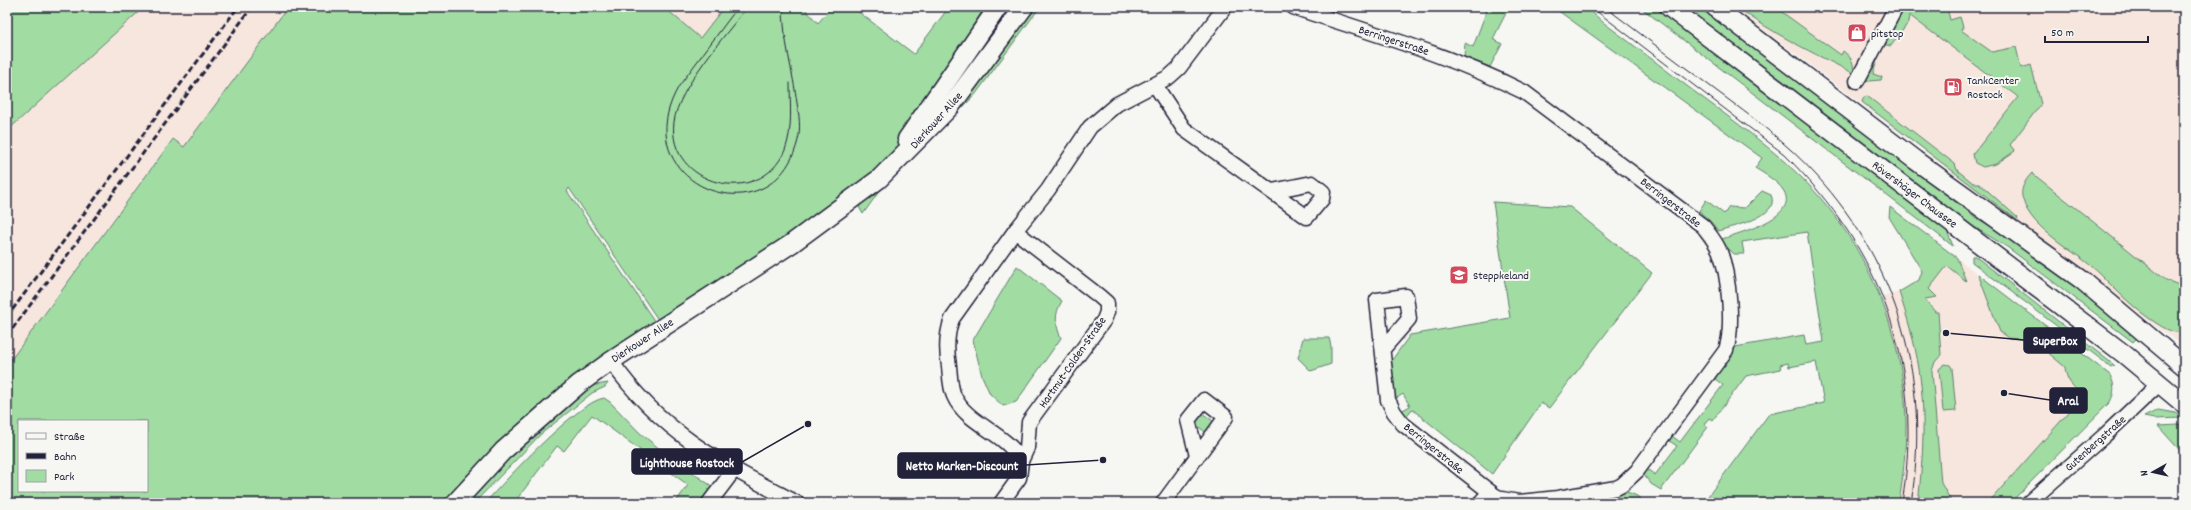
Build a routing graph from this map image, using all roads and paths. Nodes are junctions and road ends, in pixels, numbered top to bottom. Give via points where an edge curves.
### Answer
1 (998, 7) edge
2 (1024, 7) edge
3 (1225, 7) edge
4 (1293, 7) edge
5 (1669, 7) edge
6 (1715, 7) edge
7 (1896, 7) edge
8 (1857, 81) dead end
9 (1155, 85) junction
10 (1272, 191) dead end
11 (849, 201) junction
12 (1015, 231) junction
13 (1383, 349) dead end
14 (611, 361) junction
15 (2183, 364) edge
16 (2160, 382) junction
17 (2184, 404) edge
18 (1197, 456) dead end
19 (1021, 461) junction
20 (734, 470) junction
21 (1490, 492) junction
22 (454, 503) edge
23 (708, 503) edge
24 (798, 503) edge
25 (1001, 503) edge
26 (1164, 503) edge
27 (1480, 503) edge
28 (2028, 503) edge

1 - 11 main road, Dierkower Allee via 900,149
2 - 11 main road, Dierkower Allee via 950,107 879,179
3 - 9 street via 1179,68
4 - 21 street, Berringerstraße via 1452,60 1524,92 1703,226 1719,251 1731,318 1731,338 1726,350 1637,471 1616,488 1558,498 1519,502 1502,499
5 - 16 main road, Rövershäger Chaussee
6 - 15 main road via 1915,160 2082,280
7 - 8 street
9 - 10 street via 1184,129
9 - 12 street via 1116,104 1097,120 1048,190
11 - 14 main road, Dierkower Allee via 791,244
12 - 19 street via 952,319 946,349 952,390 959,405 1011,446
12 - 19 street, Hartmut-Colden-Straße via 1107,303 1104,320 1029,422 1027,448
13 - 21 street, Berringerstraße via 1385,386 1394,412 1403,424
14 - 20 street via 640,398 670,427 690,443
14 - 22 main road, Dierkower Allee via 540,417 503,451
15 - 16 main road
16 - 17 main road, Rövershäger Chaussee
16 - 28 street, Gutenbergstraße
18 - 26 street
19 - 25 street, Hartmut-Colden-Straße via 1019,478
20 - 23 street
20 - 24 street
21 - 27 street

